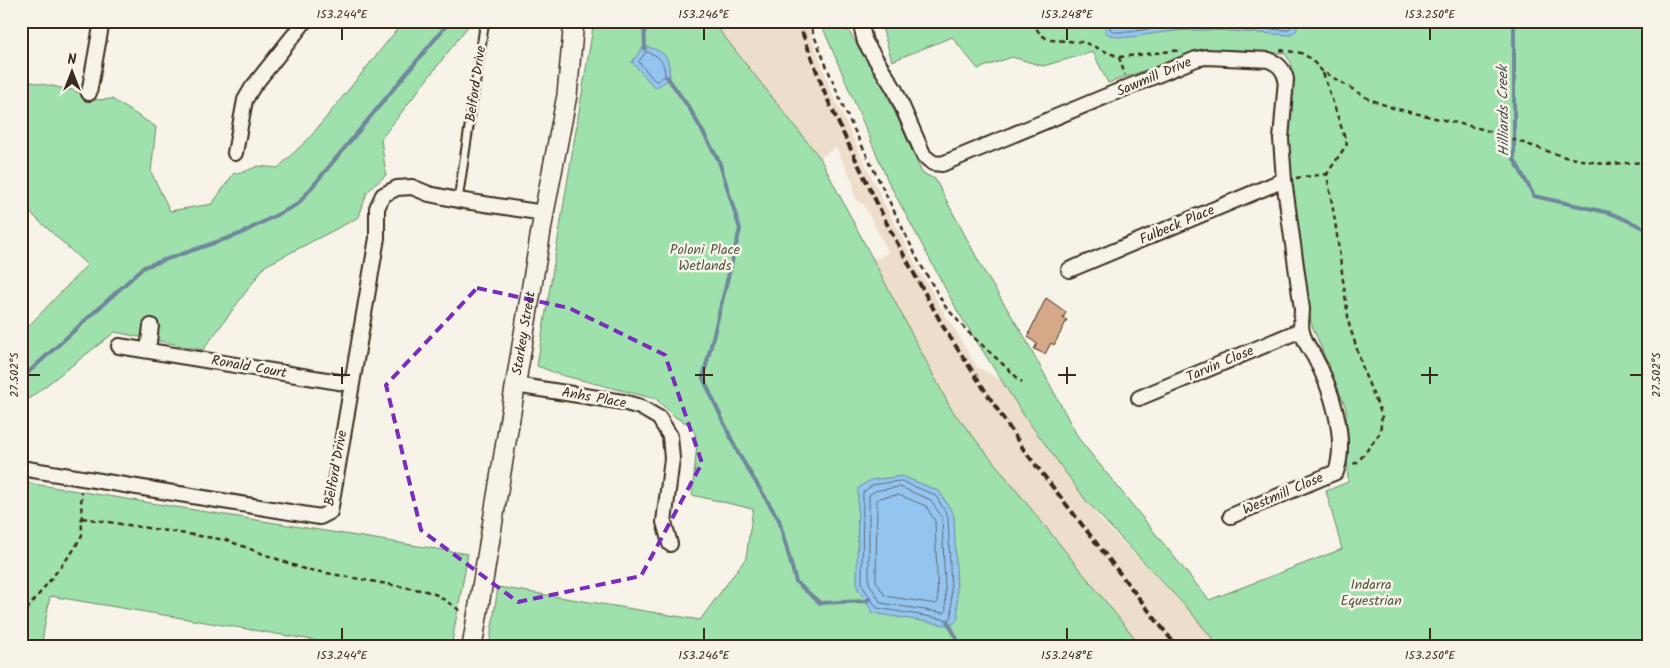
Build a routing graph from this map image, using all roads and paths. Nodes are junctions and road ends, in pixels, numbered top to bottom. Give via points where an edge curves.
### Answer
1 (102, 21) edge
2 (305, 21) edge
3 (574, 21) edge
4 (808, 21) edge
5 (860, 21) edge
6 (1032, 21) edge
7 (484, 27) dead end
8 (1182, 50) dead end
9 (1280, 50) dead end
10 (1119, 58) junction
11 (1322, 71) junction
12 (1129, 87) junction
13 (89, 94) dead end
14 (235, 153) dead end
15 (1649, 162) edge
16 (1327, 174) junction
17 (1284, 180) junction
18 (458, 200) junction
19 (544, 213) junction
20 (1069, 270) dead end
21 (151, 326) dead end
22 (1301, 330) junction
23 (119, 346) dead end
24 (148, 350) junction
25 (1022, 382) dead end
26 (351, 384) junction
27 (515, 385) junction
28 (1139, 398) dead end
29 (21, 468) edge
30 (1336, 472) junction
31 (80, 477) junction
32 (1231, 516) dead end
33 (82, 518) junction
34 (670, 544) dead end
35 (461, 612) dead end
36 (21, 617) edge
37 (472, 647) edge

1 - 13 street
2 - 14 street via 245,100
3 - 19 street, Starkey Street via 567,95
4 - 25 path via 845,111 919,262 968,332
5 - 12 street, Sawmill Drive via 865,42 895,90 924,156 933,163 942,164
6 - 10 path via 1045,38 1083,42
7 - 18 lane, Belford Drive
8 - 10 path
9 - 11 path via 1310,58
10 - 12 path
11 - 15 path via 1369,99 1482,129 1565,157 1604,164
11 - 16 path via 1347,144
12 - 17 street, Sawmill Drive via 1201,58 1269,60 1277,64 1284,70 1286,79 1280,139
16 - 17 path
16 - 30 path via 1349,324 1382,415 1380,432 1358,462
17 - 20 street, Fulbeck Place
17 - 22 street, Sawmill Drive via 1302,309
18 - 19 street, Belford Drive
18 - 26 street, Belford Drive via 412,187 397,188 383,195 377,208 377,238
19 - 27 street, Starkey Street
21 - 24 street
22 - 28 street, Tarvin Close
22 - 30 street, Sawmill Drive via 1336,410 1340,454
23 - 24 street, Ronald Court
24 - 26 street, Ronald Court
26 - 31 street, Belford Drive via 330,512 320,516
27 - 34 street, Anhs Place via 623,402 640,407 658,418 670,436 672,458 664,522
27 - 37 street, Starkey Street
29 - 31 street, Belford Drive
30 - 32 street, Westmill Close
31 - 33 path
33 - 35 path via 226,540 304,569 426,591
33 - 36 path via 82,535 74,551

